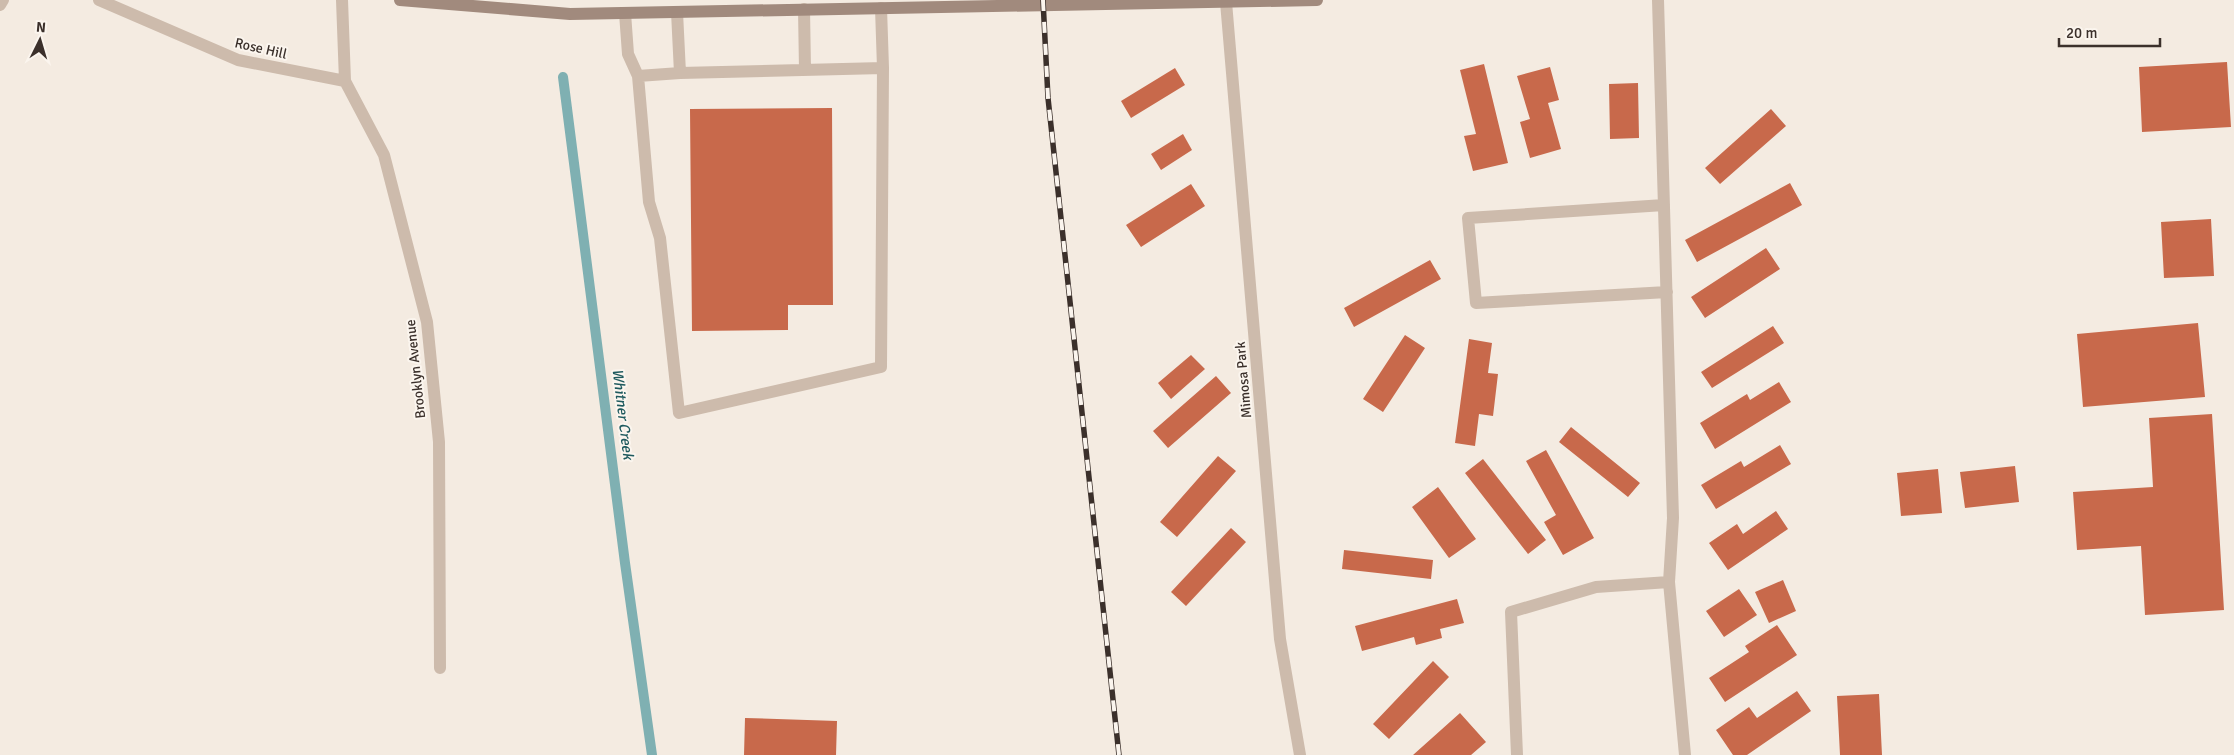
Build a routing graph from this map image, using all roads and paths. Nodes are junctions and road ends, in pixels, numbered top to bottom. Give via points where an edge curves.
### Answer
1 (3, 0) edge
2 (99, 0) edge
3 (342, 0) edge
4 (400, 0) edge
5 (1317, 0) edge
6 (1658, 0) edge
7 (1127, 2) edge
8 (1226, 2) junction
9 (465, 3) edge
10 (1022, 3) edge
11 (0, 5) edge
12 (881, 8) junction
13 (804, 9) junction
14 (677, 12) junction
15 (625, 13) junction
16 (883, 68) junction
17 (805, 70) junction
18 (680, 73) junction
19 (638, 76) junction
20 (346, 81) junction
21 (1664, 205) junction
22 (1667, 292) junction
23 (1669, 582) junction
24 (440, 668) dead end
25 (1300, 755) edge
26 (1517, 755) edge
27 (1685, 755) edge

1 - 11 street
2 - 20 street, Rose Hill via 238,60
3 - 20 street
4 - 9 main road
5 - 8 main road
6 - 21 street
7 - 8 main road
7 - 10 main road
8 - 25 street, Mimosa Park via 1280,639
9 - 15 main road via 570,14
10 - 12 main road
12 - 13 main road
12 - 16 street
13 - 14 main road
13 - 17 street
14 - 15 main road
14 - 18 street
15 - 19 street via 628,54
16 - 17 street
16 - 19 street via 881,367 680,413 660,238 649,202
17 - 18 street
18 - 19 street
20 - 24 street, Brooklyn Avenue via 384,155 427,322 439,442
21 - 22 street
21 - 22 street via 1468,218 1476,303
22 - 23 street via 1673,518
23 - 26 street via 1596,587 1511,612
23 - 27 street

